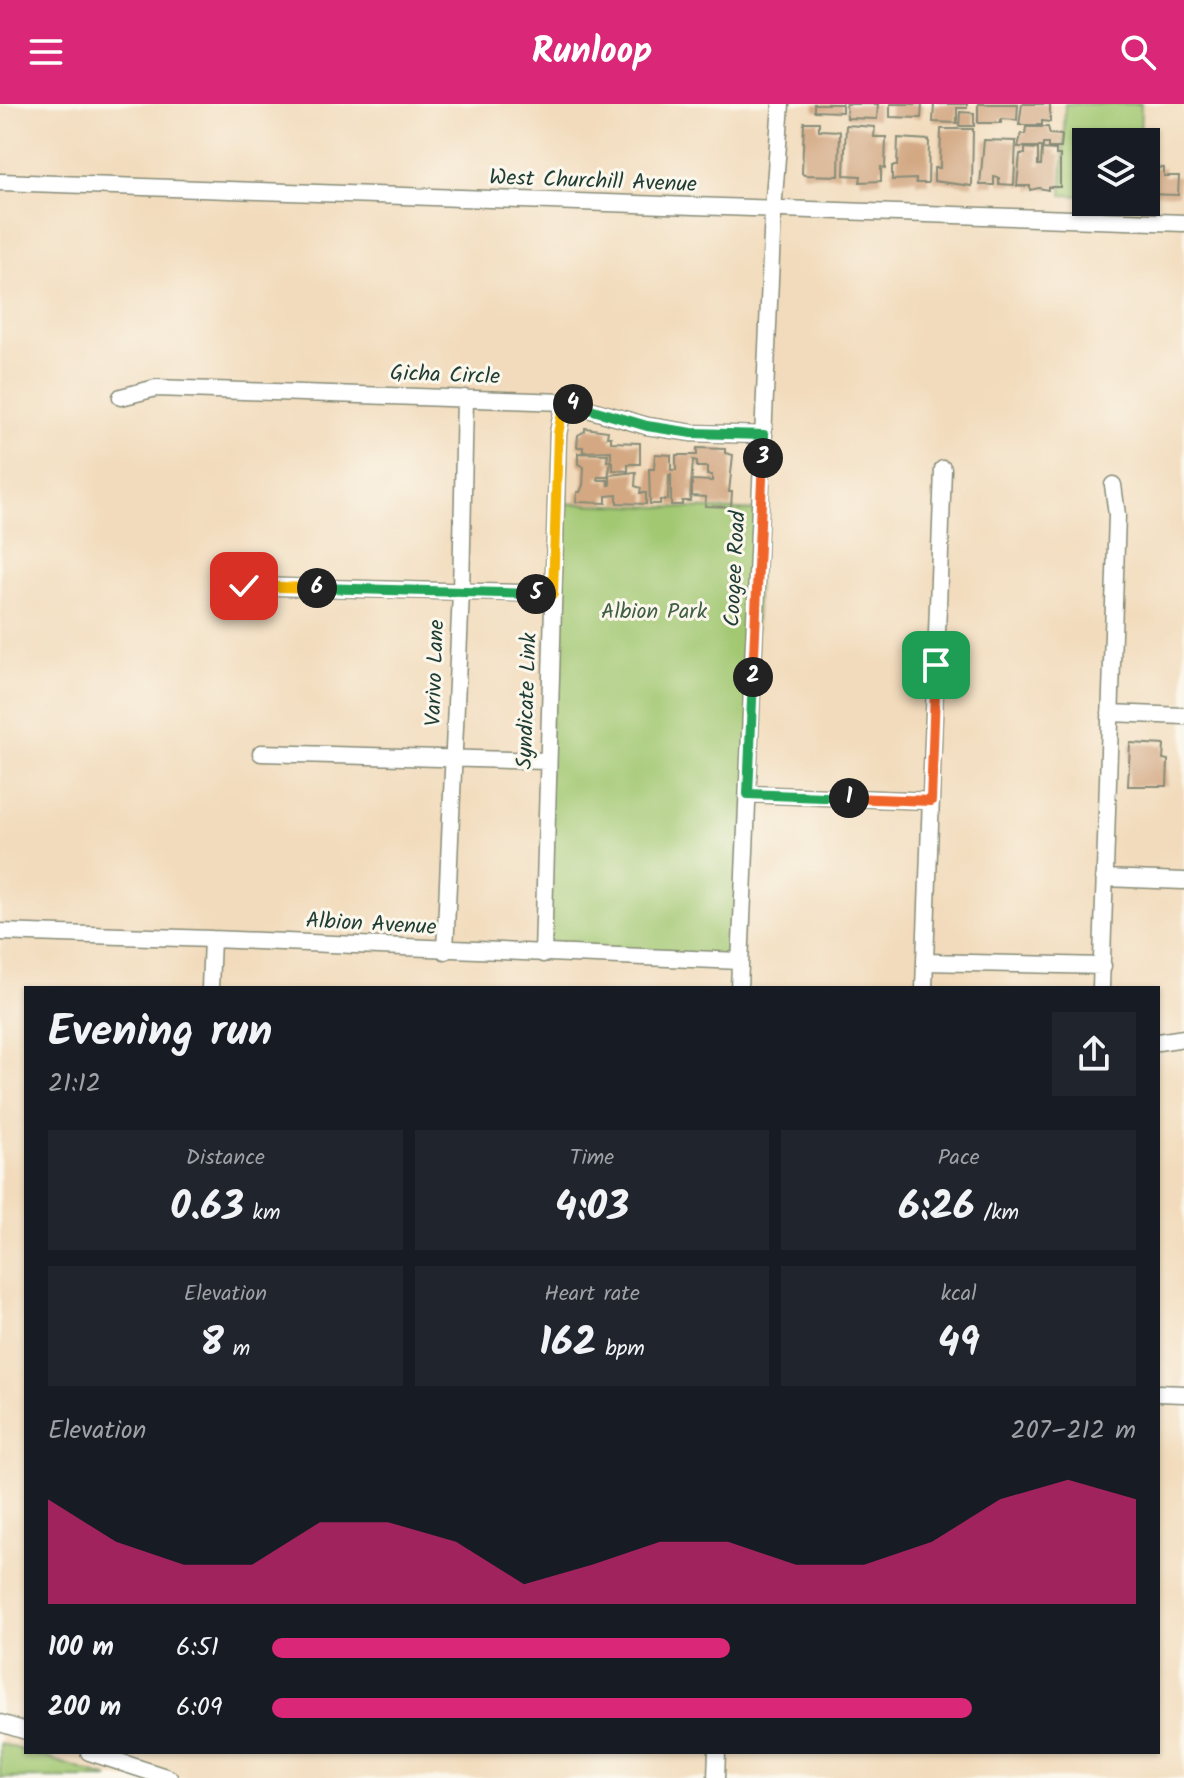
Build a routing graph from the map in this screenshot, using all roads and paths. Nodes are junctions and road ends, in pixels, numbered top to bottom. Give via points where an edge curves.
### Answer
1 (781, 104) edge
2 (0, 182) edge
3 (773, 211) junction
4 (1184, 223) edge
5 (121, 397) dead end
6 (465, 398) junction
7 (564, 402) junction
8 (764, 435) junction
9 (943, 469) dead end
10 (1113, 485) dead end
11 (461, 592) junction
12 (230, 594) dead end
13 (553, 594) junction
14 (1110, 713) junction
15 (1184, 716) edge
16 (261, 753) dead end
17 (454, 759) junction
18 (548, 761) junction
19 (748, 794) junction
20 (931, 801) junction
21 (1104, 878) junction
22 (1184, 881) edge
23 (0, 932) edge
24 (212, 939) junction
25 (445, 951) junction
26 (543, 954) junction
27 (740, 961) junction
28 (925, 962) junction
29 (1103, 966) junction
30 (210, 986) edge
31 (739, 986) edge
32 (924, 986) edge
33 (1101, 986) edge
34 (1184, 1038) edge
35 (1160, 1042) edge
36 (1160, 1393) edge
37 (1184, 1394) edge
38 (0, 1723) edge
39 (24, 1730) edge
40 (95, 1754) edge
41 (717, 1754) edge
42 (169, 1778) edge
43 (716, 1778) edge

1 - 3 street, Coogee Road
2 - 3 street, West Churchill Avenue
3 - 4 street, West Churchill Avenue
3 - 8 street, Coogee Road
5 - 6 street, Gicha Circle via 156,388
6 - 7 street, Gicha Circle
6 - 11 street, Varivo Lane
7 - 8 street, Gicha Circle via 647,426
7 - 13 street, Syndicate Link via 558,434
8 - 19 street, Coogee Road
9 - 20 street
10 - 14 street via 1117,515
11 - 12 street via 244,586
11 - 13 street
11 - 17 street, Varivo Lane
13 - 18 street, Syndicate Link
14 - 15 street
14 - 21 street
16 - 17 street
17 - 18 street
17 - 25 street, Varivo Lane
18 - 26 street, Syndicate Link
19 - 20 street
19 - 27 street, Coogee Road
20 - 28 street
21 - 22 street
21 - 29 street
23 - 24 street, Albion Avenue
24 - 25 street, Albion Avenue
24 - 30 street
25 - 26 street, Albion Avenue
26 - 27 street, Albion Avenue
27 - 31 street, Coogee Road
28 - 29 street
28 - 32 street
29 - 33 street
34 - 35 street
36 - 37 street
38 - 39 street
40 - 42 street
41 - 43 street

